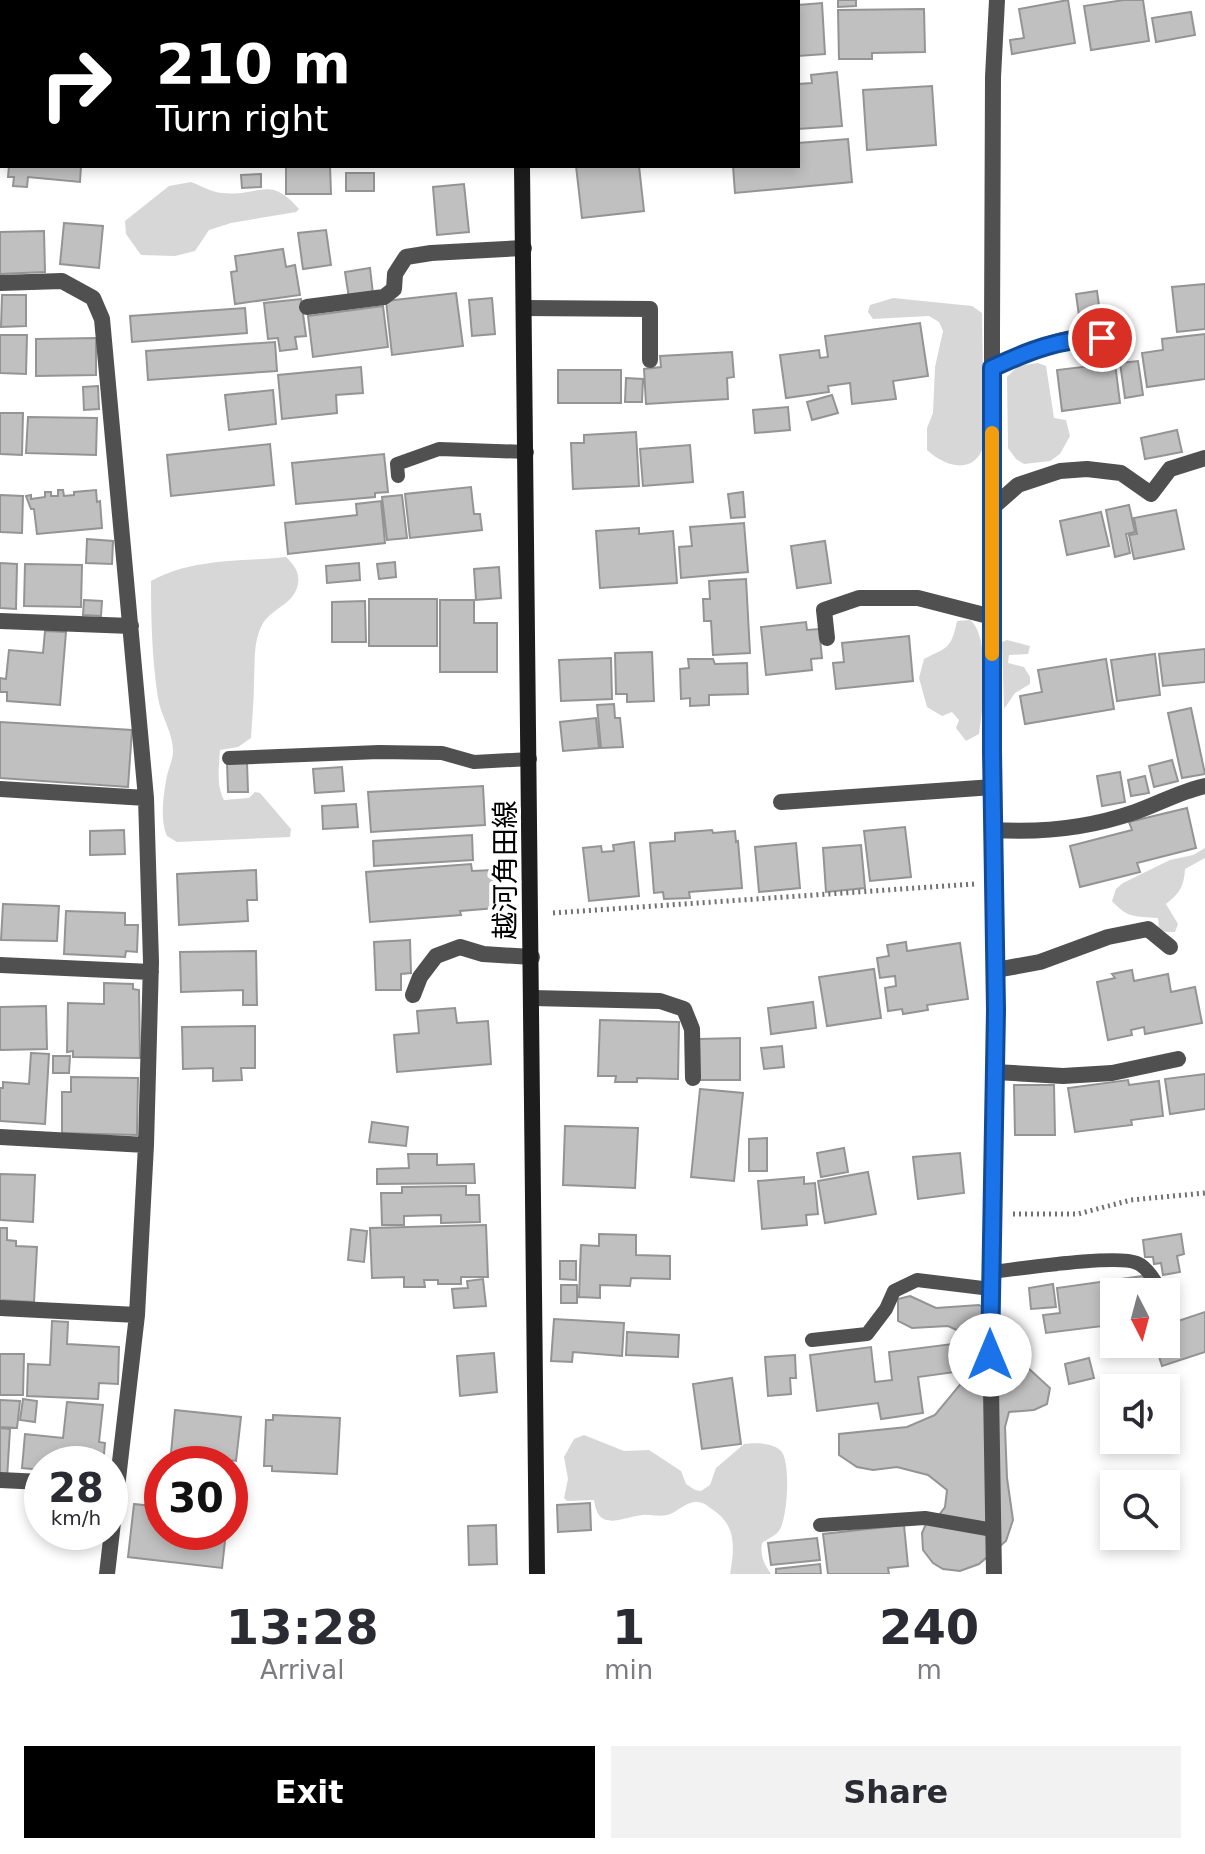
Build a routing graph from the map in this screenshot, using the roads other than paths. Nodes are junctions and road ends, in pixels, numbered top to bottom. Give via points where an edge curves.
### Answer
1 (997, 0) edge
2 (522, 168) edge
3 (524, 248) junction
4 (0, 283) edge
5 (307, 307) dead end
6 (525, 308) junction
7 (1120, 347) dead end
8 (650, 360) dead end
9 (992, 368) junction
10 (527, 452) junction
11 (1205, 458) edge
12 (398, 476) dead end
13 (992, 508) junction
14 (992, 617) junction
15 (0, 621) edge
16 (131, 626) junction
17 (827, 638) dead end
18 (229, 758) dead end
19 (530, 759) junction
20 (1205, 786) edge
21 (993, 787) junction
22 (0, 789) edge
23 (146, 798) junction
24 (781, 802) dead end
25 (994, 830) junction
26 (1170, 947) dead end
27 (532, 957) junction
28 (0, 965) edge
29 (996, 970) junction
30 (151, 972) junction
31 (413, 995) dead end
32 (532, 998) junction
33 (1178, 1059) dead end
34 (995, 1072) junction
35 (693, 1078) dead end
36 (0, 1137) edge
37 (146, 1145) junction
38 (1152, 1278) edge
39 (991, 1281) junction
40 (0, 1308) edge
41 (137, 1315) junction
42 (812, 1340) dead end
43 (118, 1446) edge
44 (0, 1480) edge
45 (24, 1481) edge
46 (820, 1525) dead end
47 (993, 1530) junction
48 (109, 1550) edge
49 (107, 1574) edge
50 (537, 1574) edge
51 (994, 1574) edge

1 - 9 street
2 - 3 main road, 越河角田線
3 - 5 street via 406,257 395,274 394,289 384,297
3 - 6 main road, 越河角田線
4 - 16 street via 62,281 93,298 102,319
6 - 8 street via 650,309
6 - 10 main road, 越河角田線
7 - 9 street via 1102,338 1080,338 1034,348
9 - 13 street
10 - 12 lane via 439,449 397,464
10 - 19 main road, 越河角田線
11 - 13 street via 1170,469 1151,494 1121,473 1060,471 1018,485
13 - 14 street
14 - 17 street via 918,598 859,598 824,610
14 - 21 street
15 - 16 street
16 - 23 street
18 - 19 lane via 379,752 442,753 474,762
19 - 27 main road, 越河角田線
20 - 25 street via 1080,827
21 - 24 street
21 - 25 street
22 - 23 street
23 - 30 street
25 - 29 street
26 - 29 street via 1148,929
27 - 31 street via 460,947 436,956
27 - 32 main road, 越河角田線
28 - 30 street
29 - 34 street
30 - 37 street
32 - 35 street via 660,1001 684,1009 692,1029
32 - 50 main road, 越河角田線
33 - 34 street via 1112,1073
34 - 39 street
36 - 37 street
37 - 41 street
38 - 39 lane via 1138,1263 1108,1261
39 - 42 lane via 917,1280 894,1291 867,1334
39 - 47 street
40 - 41 street
41 - 43 street
44 - 45 street
46 - 47 lane via 925,1518
47 - 51 street
48 - 49 street

